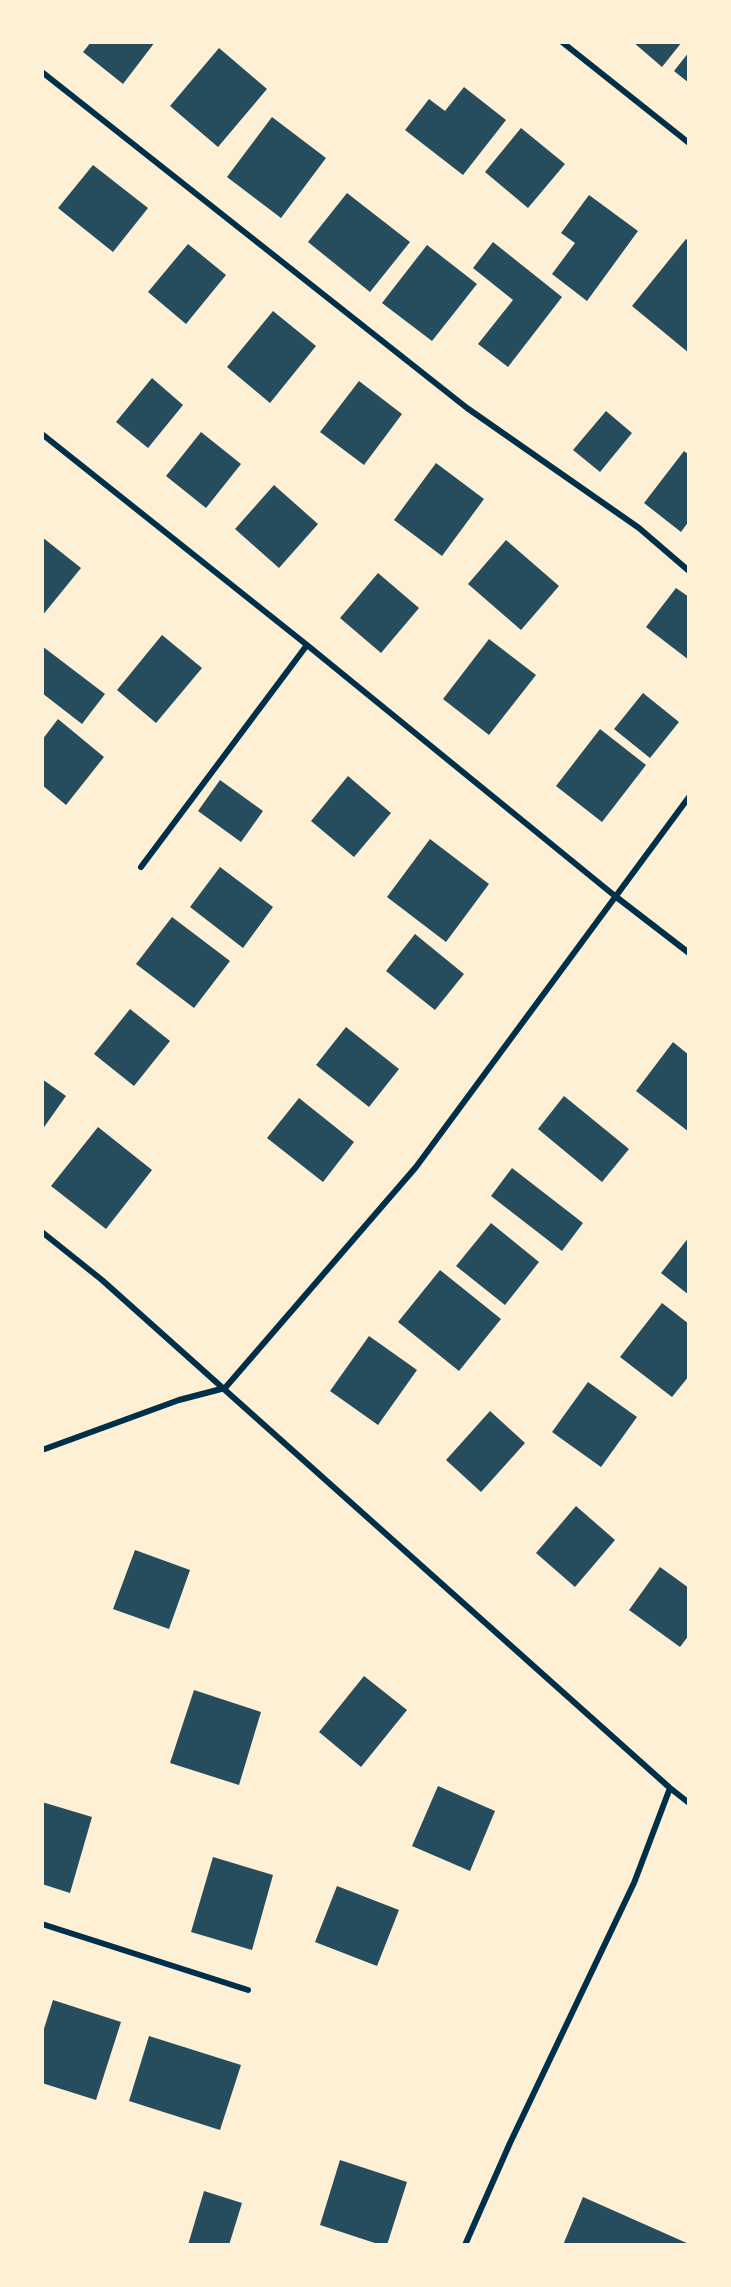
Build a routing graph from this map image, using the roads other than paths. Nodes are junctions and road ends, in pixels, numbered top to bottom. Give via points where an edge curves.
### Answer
1 (562, 42) edge
2 (42, 72) edge
3 (689, 143) edge
4 (42, 434) edge
5 (689, 571) edge
6 (307, 645) junction
7 (689, 797) edge
8 (141, 867) dead end
9 (615, 896) junction
10 (689, 953) edge
11 (42, 1232) edge
12 (225, 1388) junction
13 (42, 1450) edge
14 (670, 1788) junction
15 (689, 1803) edge
16 (42, 1924) edge
17 (248, 1990) dead end
18 (465, 2245) edge

1 - 3 street
2 - 5 street via 467,408 639,528
4 - 6 street
6 - 8 street
6 - 9 street
7 - 9 street
9 - 10 street
9 - 12 street via 416,1167
11 - 12 street
12 - 13 street via 179,1400
12 - 14 street
14 - 15 street
14 - 18 street via 634,1883
16 - 17 street

